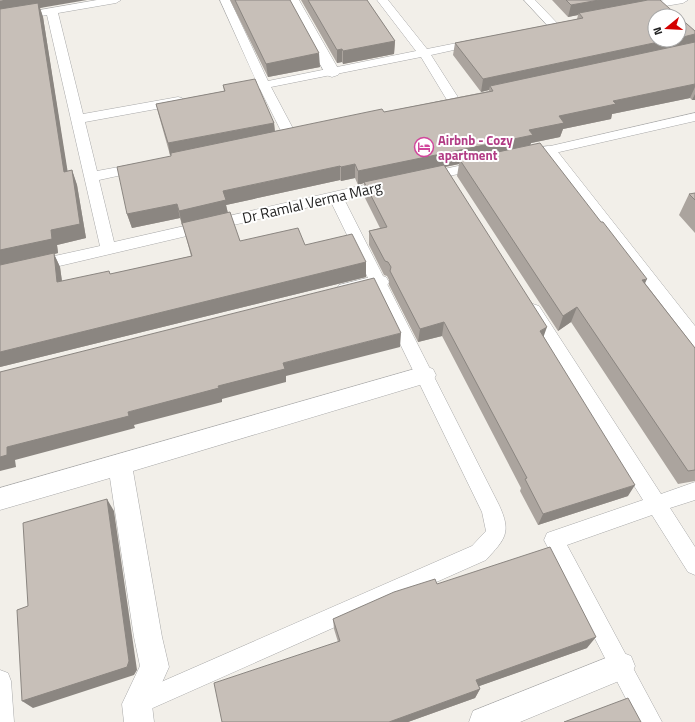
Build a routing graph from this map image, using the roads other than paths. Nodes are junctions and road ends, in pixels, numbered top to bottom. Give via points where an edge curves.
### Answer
1 (116, 0) edge
2 (225, 0) edge
3 (292, 0) edge
4 (382, 0) edge
5 (529, 0) edge
6 (683, 0) edge
7 (633, 9) edge
8 (52, 11) junction
9 (0, 20) edge
10 (568, 22) edge
11 (553, 25) junction
12 (538, 28) edge
13 (488, 40) edge
14 (424, 53) junction
15 (332, 72) junction
16 (264, 85) junction
17 (241, 89) edge
18 (194, 98) edge
19 (470, 99) edge
20 (455, 102) junction
21 (424, 109) edge
22 (695, 117) edge
23 (77, 119) junction
24 (307, 134) edge
25 (291, 138) junction
26 (268, 142) edge
27 (548, 151) junction
28 (519, 157) edge
29 (497, 162) edge
30 (153, 165) edge
31 (91, 177) junction
32 (335, 196) junction
33 (108, 248) junction
34 (0, 274) edge
35 (379, 282) junction
36 (325, 296) edge
37 (524, 297) edge
38 (695, 342) edge
39 (425, 375) junction
40 (120, 464) junction
41 (695, 491) edge
42 (0, 500) edge
43 (655, 504) junction
44 (695, 565) edge
45 (621, 666) junction
46 (0, 681) edge
47 (138, 713) edge
48 (2, 722) edge
49 (484, 722) edge
50 (650, 722) edge

1 - 8 lane
2 - 16 lane
3 - 15 street
4 - 14 lane
5 - 11 lane
6 - 7 lane
8 - 9 lane
8 - 23 lane
10 - 11 lane
11 - 12 lane
13 - 14 lane
14 - 15 lane
14 - 20 lane
15 - 16 lane
16 - 17 lane
16 - 25 lane
18 - 23 lane
19 - 20 lane
20 - 21 lane
22 - 27 lane
23 - 31 lane
24 - 25 lane
25 - 26 lane
27 - 28 lane
27 - 38 street
29 - 32 lane, Dr Ramlal Verma Marg via 449,178 405,181
30 - 31 lane
31 - 33 lane
32 - 33 lane, Dr Ramlal Verma Marg
32 - 35 lane
33 - 34 lane, Dr Ramlal Verma Marg
35 - 36 street
35 - 39 lane
37 - 43 lane
39 - 40 street
39 - 47 lane via 492,511 496,534 479,553
40 - 42 street
40 - 47 street via 155,667
41 - 43 lane
43 - 44 lane
43 - 45 lane via 554,540
45 - 49 street
45 - 50 lane
46 - 48 lane

